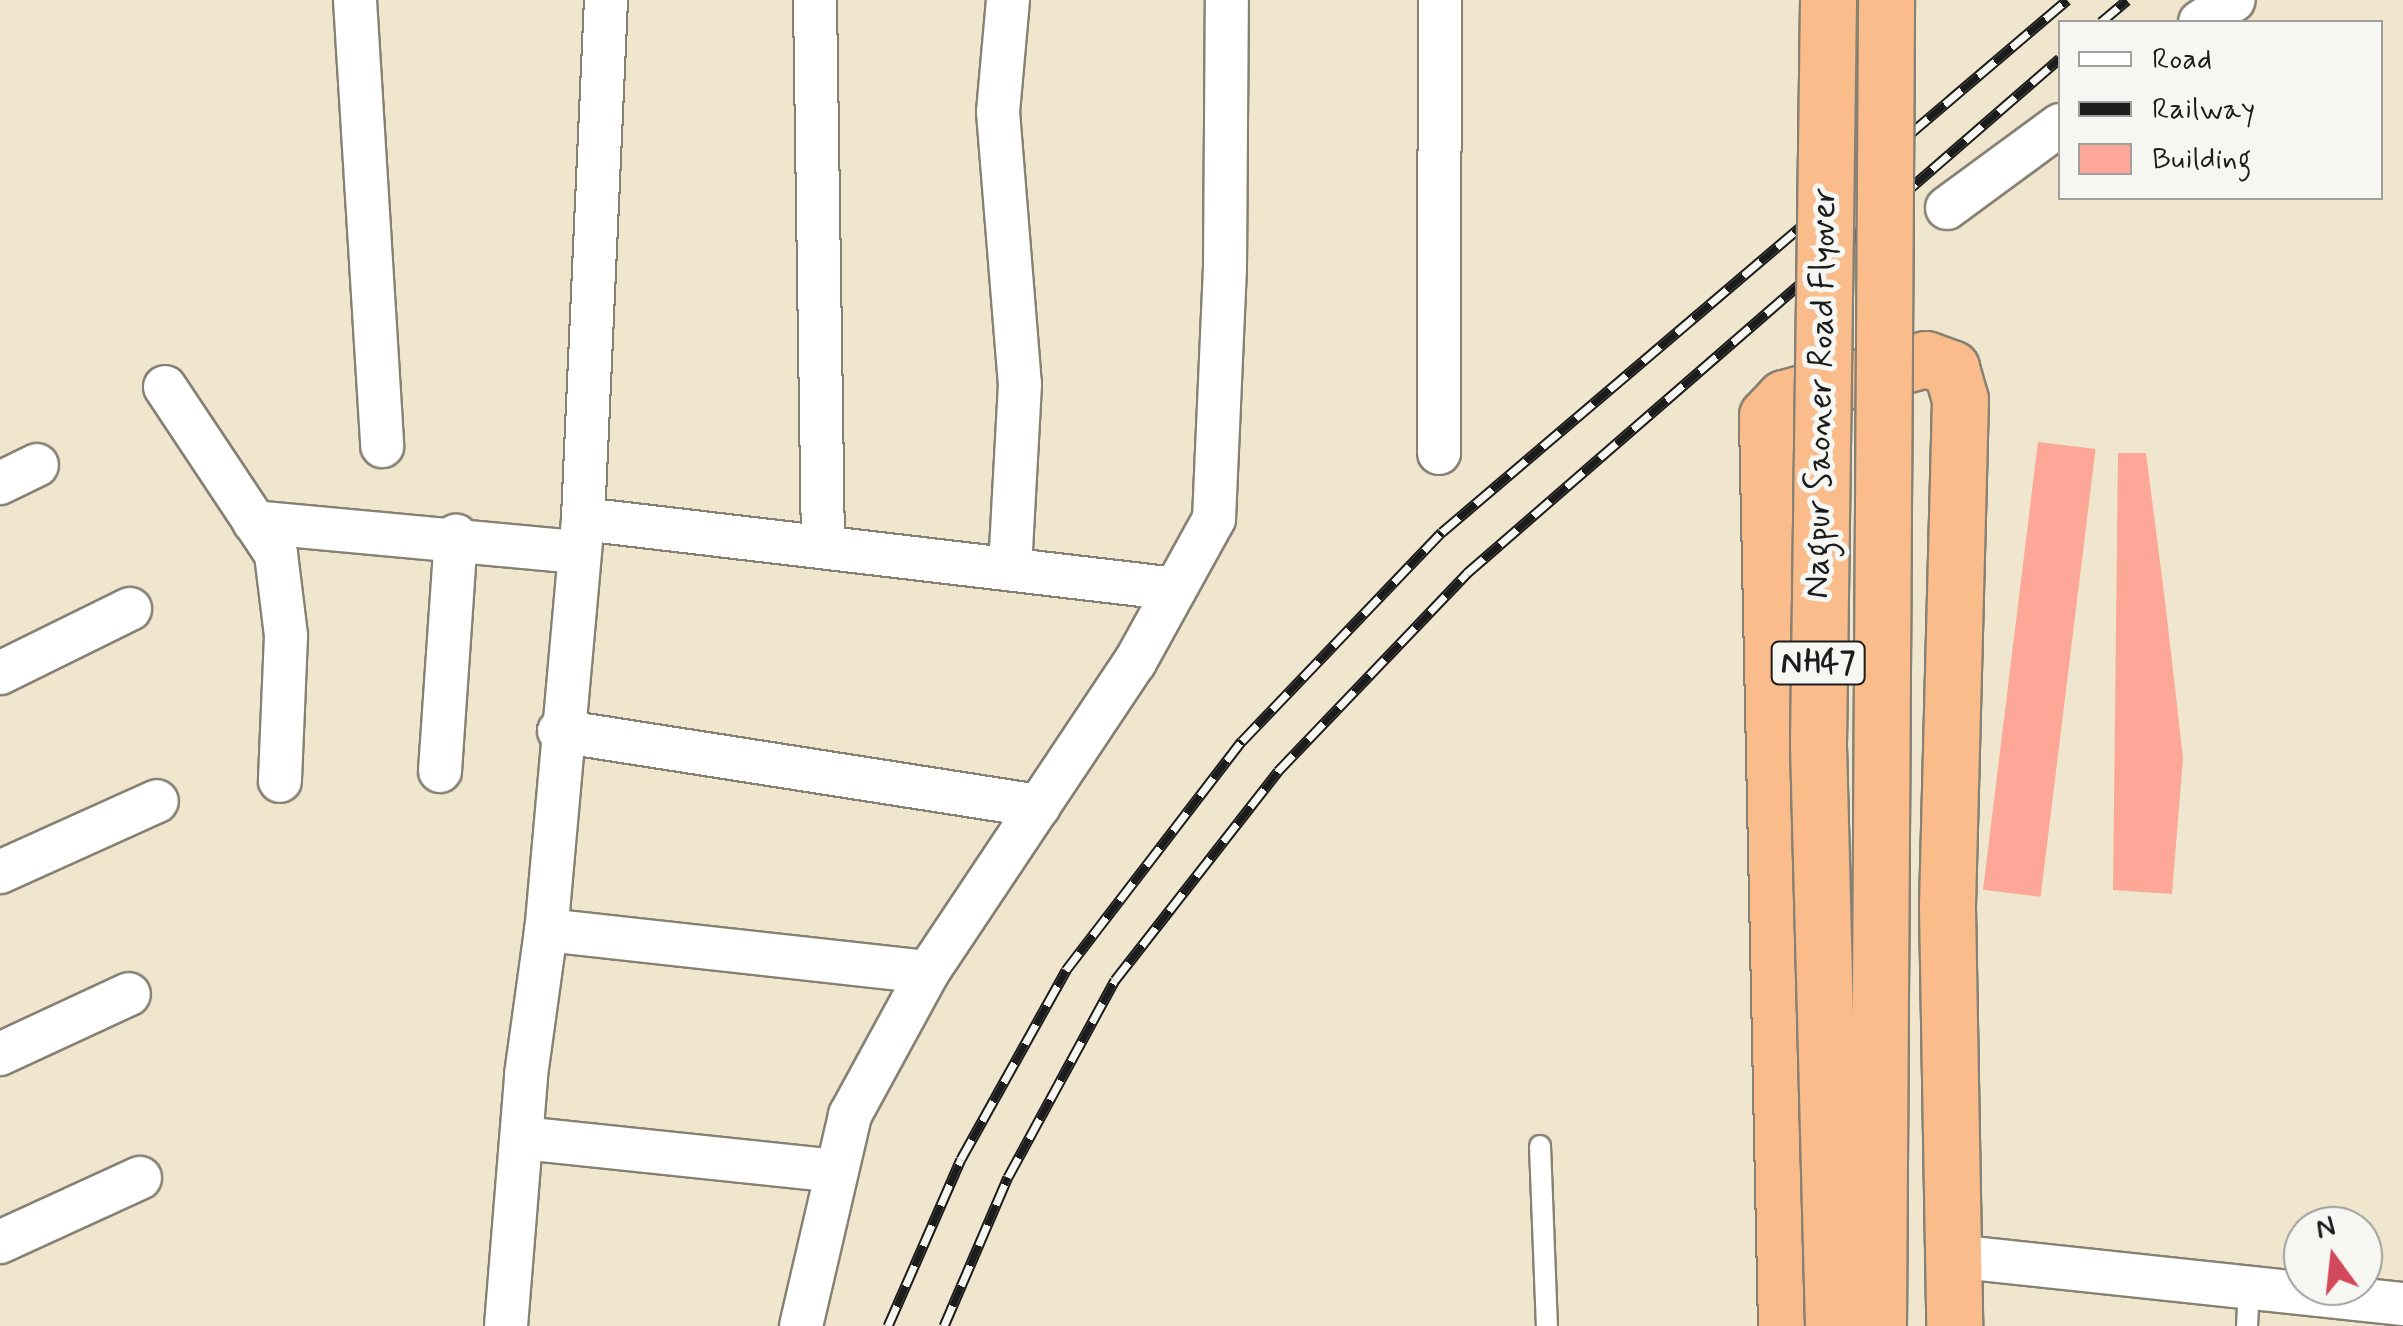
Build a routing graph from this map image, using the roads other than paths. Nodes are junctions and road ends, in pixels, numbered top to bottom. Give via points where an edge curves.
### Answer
1 (354, 0) edge
2 (606, 0) edge
3 (816, 0) edge
4 (1008, 0) edge
5 (1226, 0) edge
6 (1440, 0) edge
7 (1828, 0) edge
8 (1886, 0) edge
9 (2234, 0) edge
10 (2203, 20) edge
11 (2058, 126) edge
12 (1947, 208) dead end
13 (166, 387) dead end
14 (382, 446) dead end
15 (1439, 453) dead end
16 (254, 522) junction
17 (581, 535) junction
18 (456, 536) junction
19 (823, 545) junction
20 (1010, 569) junction
21 (1175, 590) junction
22 (130, 609) dead end
23 (0, 673) edge
24 (560, 732) junction
25 (440, 771) dead end
26 (280, 781) dead end
27 (156, 801) dead end
28 (1039, 806) junction
29 (0, 872) edge
30 (546, 930) junction
31 (928, 972) junction
32 (128, 994) dead end
33 (0, 1054) edge
34 (523, 1138) junction
35 (1540, 1146) dead end
36 (836, 1172) junction
37 (140, 1178) dead end
38 (0, 1242) edge
39 (1952, 1256) junction
40 (2403, 1304) edge
41 (2248, 1308) edge
42 (506, 1326) edge
43 (801, 1326) edge
44 (1547, 1326) edge
45 (1786, 1326) edge
46 (1833, 1326) edge
47 (1878, 1326) edge
48 (1954, 1326) edge

1 - 14 street
2 - 17 street
3 - 19 street
4 - 20 street via 998,112 1020,384
5 - 21 street via 1225,268 1214,519
6 - 15 street
7 - 46 highway, Nagpur Saoner Road Flyover / NH47, bridge via 1818,746
8 - 47 highway, Nagpur Saoner Road Flyover / NH47, bridge
9 - 10 street
11 - 12 street
13 - 16 street
16 - 18 street
16 - 26 street via 276,554 286,636
17 - 18 street
17 - 19 street
17 - 24 street
18 - 25 street
19 - 20 street
20 - 21 street
21 - 28 street via 1136,662
22 - 23 street
24 - 28 street
24 - 30 street
27 - 29 street
28 - 31 street
30 - 31 street
30 - 34 street
31 - 36 street via 850,1115
32 - 33 street
34 - 36 street
34 - 42 street
35 - 44 lane
36 - 43 street
37 - 38 street
39 - 41 street
39 - 45 highway via 1947,906 1960,399 1951,368 1926,359 1784,398 1767,416
39 - 48 highway
40 - 41 street

